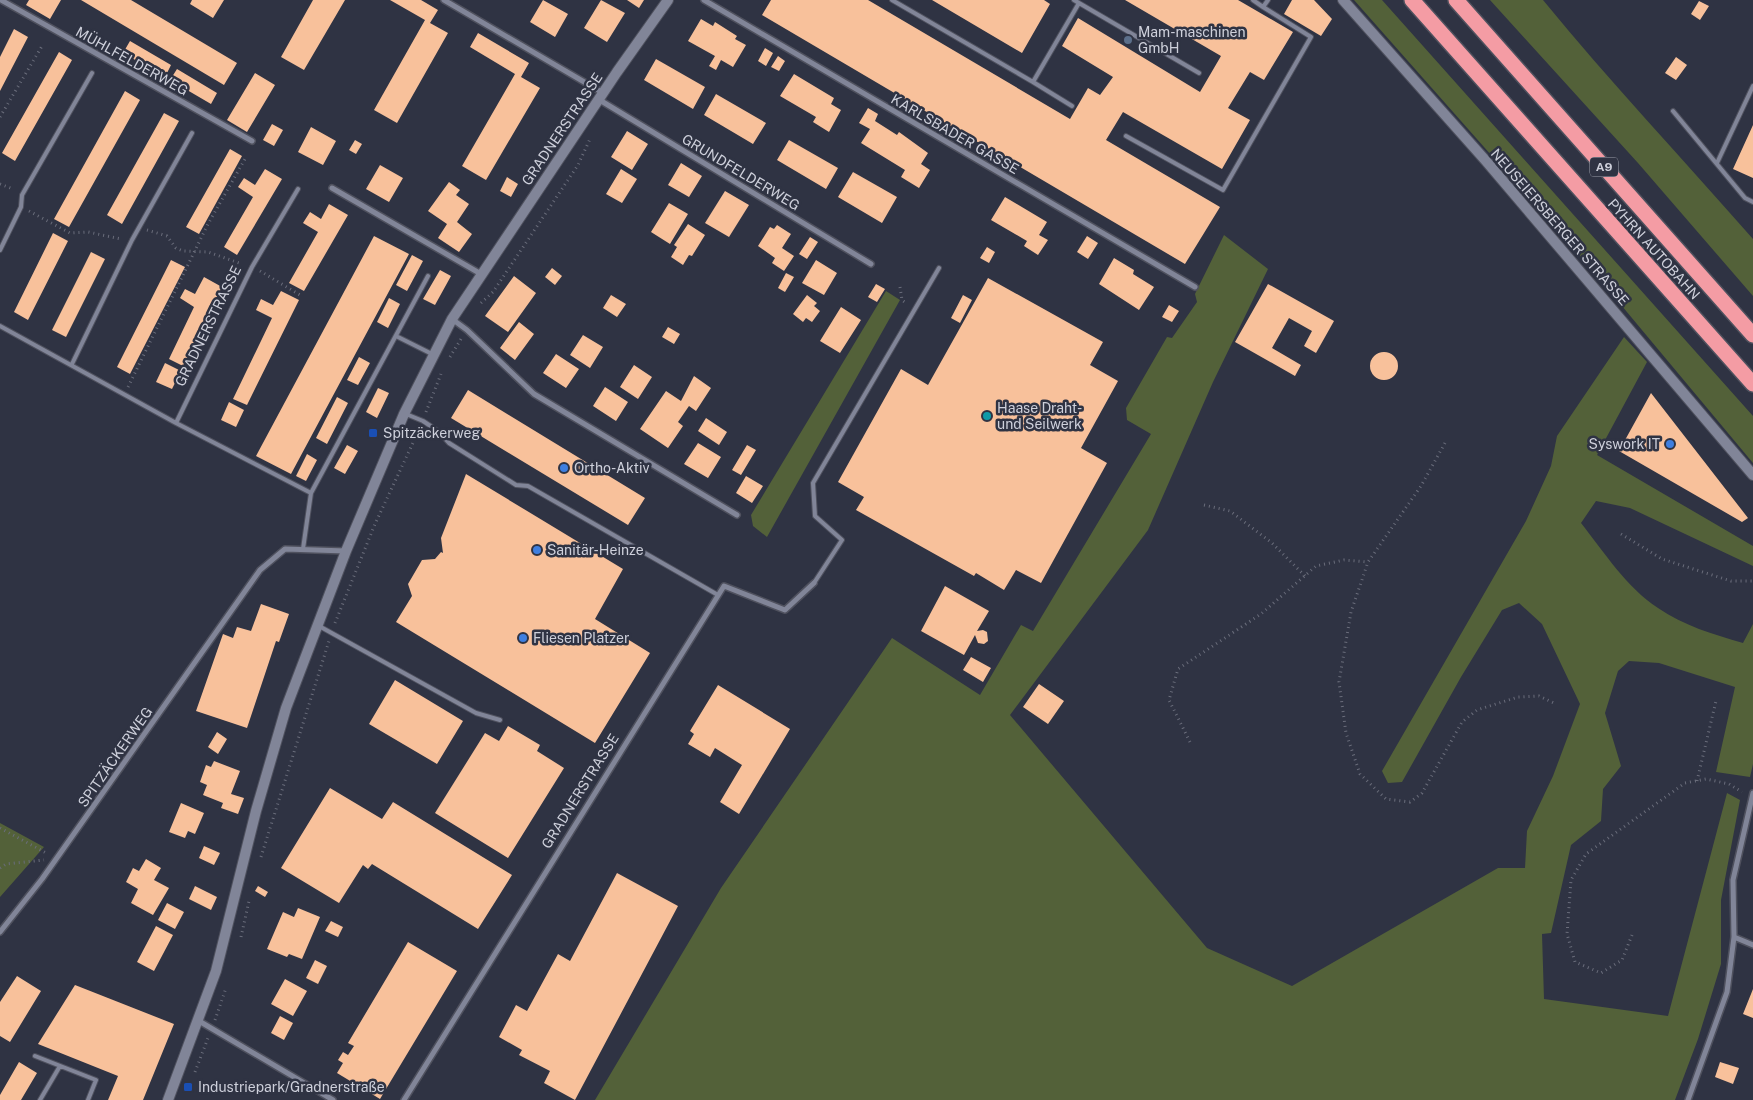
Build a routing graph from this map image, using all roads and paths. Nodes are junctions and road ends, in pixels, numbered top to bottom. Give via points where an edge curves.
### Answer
1 (1, 0) edge
2 (444, 0) edge
3 (668, 0) edge
4 (704, 0) edge
5 (892, 0) edge
6 (1074, 0) edge
7 (1253, 0) edge
8 (1268, 0) edge
9 (1342, 0) edge
10 (1412, 0) edge
11 (1456, 0) edge
12 (1079, 3) junction
13 (1263, 7) junction
14 (42, 46) dead end
15 (92, 73) dead end
16 (1199, 73) dead end
17 (1033, 82) junction
18 (1753, 86) edge
19 (601, 96) junction
20 (1072, 106) dead end
21 (1673, 110) dead end
22 (0, 117) edge
23 (594, 131) dead end
24 (192, 133) dead end
25 (1126, 136) dead end
26 (252, 141) dead end
27 (246, 159) dead end
28 (1717, 163) junction
29 (332, 188) dead end
30 (298, 189) dead end
31 (1753, 202) edge
32 (21, 207) junction
33 (139, 227) junction
34 (132, 240) junction
35 (0, 250) edge
36 (195, 252) junction
37 (871, 264) dead end
38 (252, 267) junction
39 (939, 268) dead end
40 (481, 274) junction
41 (428, 276) dead end
42 (900, 287) dead end
43 (1194, 287) dead end
44 (300, 294) dead end
45 (480, 304) dead end
46 (916, 309) junction
47 (452, 319) junction
48 (0, 326) edge
49 (1753, 335) edge
50 (396, 336) junction
51 (463, 336) dead end
52 (433, 354) junction
53 (72, 364) junction
54 (446, 364) dead end
55 (443, 370) dead end
56 (1753, 384) edge
57 (124, 394) junction
58 (404, 414) junction
59 (423, 421) junction
60 (176, 423) junction
61 (1445, 442) dead end
62 (1753, 475) edge
63 (311, 493) junction
64 (1204, 505) dead end
65 (737, 515) dead end
66 (1622, 534) dead end
67 (303, 549) junction
68 (346, 551) junction
69 (1368, 562) junction
70 (1305, 576) junction
71 (1753, 581) edge
72 (814, 583) joint
73 (718, 595) junction
74 (318, 625) junction
75 (332, 634) junction
76 (1716, 701) dead end
77 (1554, 703) dead end
78 (500, 720) dead end
79 (1190, 742) dead end
80 (1697, 781) junction
81 (1752, 795) edge
82 (0, 828) edge
83 (57, 859) junction
84 (259, 862) dead end
85 (0, 868) edge
86 (250, 896) dead end
87 (0, 932) edge
88 (1632, 935) dead end
89 (1734, 937) junction
90 (240, 940) dead end
91 (1753, 945) edge
92 (227, 986) dead end
93 (199, 1021) junction
94 (212, 1028) junction
95 (35, 1056) dead end
96 (60, 1066) junction
97 (194, 1073) dead end
98 (40, 1100) edge
99 (88, 1100) edge
100 (168, 1100) edge
101 (333, 1100) edge
102 (404, 1100) edge
103 (1688, 1100) edge

1 - 26 street, MÜHLFELDERWEG
2 - 19 street, GRUNDFELDERWEG
3 - 19 main road, GRADNERSTRASSE
4 - 43 street, KARLSBADER GASSE
5 - 17 lane
6 - 12 lane
7 - 13 lane
8 - 13 lane
9 - 62 main road, NEUSEIERSBERGER STRASSE via 1492,169
10 - 56 highway, PYHRN AUTOBAHN / A9
11 - 49 highway, PYHRN AUTOBAHN / A9
12 - 16 lane
12 - 17 lane
13 - 25 lane via 1311,37 1223,190
14 - 22 path
15 - 32 lane via 22,195
17 - 20 lane
18 - 28 lane
19 - 37 street, GRUNDFELDERWEG
19 - 40 main road, GRADNERSTRASSE
21 - 28 lane
23 - 45 path via 578,165 493,292
24 - 33 lane
27 - 36 path
28 - 31 lane via 1744,198
29 - 40 street
30 - 38 lane, GRADNERSTRASSE
32 - 34 path via 70,233 88,232
32 - 35 lane
33 - 34 lane
33 - 36 path via 167,236 176,248 184,252
34 - 53 lane
36 - 38 path via 208,252
36 - 57 path
38 - 44 path
38 - 60 lane, GRADNERSTRASSE
39 - 46 lane
40 - 47 main road, GRADNERSTRASSE
41 - 50 lane
42 - 46 path via 902,300
46 - 72 lane via 813,484 815,516 842,540
47 - 52 main road, GRADNERSTRASSE
47 - 65 street via 534,394
48 - 53 lane
50 - 52 lane
50 - 63 lane
51 - 54 path
52 - 58 main road, GRADNERSTRASSE
53 - 57 lane
55 - 59 path
57 - 60 lane
58 - 59 lane
58 - 68 main road, GRADNERSTRASSE
59 - 73 lane via 449,443 516,485 528,486
59 - 75 path via 375,524
60 - 63 lane
61 - 69 path via 1421,486
63 - 67 lane
64 - 70 path via 1230,511 1272,543
66 - 71 path via 1662,559 1731,580
67 - 68 street, SPITZÄCKERWEG
67 - 83 street, SPITZÄCKERWEG via 286,548 260,570
68 - 74 main road, GRADNERSTRASSE
69 - 70 path via 1344,560 1316,566
69 - 77 path via 1351,612 1339,682 1346,733 1360,774 1386,799 1410,802 1422,793 1462,722 1477,710 1518,696 1539,696
70 - 79 path via 1261,614 1178,669 1169,700
72 - 73 street via 785,610 724,586
73 - 102 street, GRADNERSTRASSE
74 - 75 lane
74 - 93 main road, GRADNERSTRASSE via 286,708 216,971
75 - 78 lane via 476,713
75 - 84 path
76 - 80 path
80 - 81 path via 1729,784
80 - 88 path via 1685,783 1586,854 1571,880 1567,934 1575,962 1601,973 1622,960
81 - 89 street via 1733,880
82 - 83 path
83 - 85 path via 21,861
83 - 87 street, SPITZÄCKERWEG
86 - 90 path
89 - 91 street
89 - 103 street via 1727,992
92 - 94 path
93 - 94 street
93 - 100 main road, GRADNERSTRASSE
94 - 97 path
94 - 101 street
95 - 96 lane
96 - 98 lane
96 - 99 lane via 96,1080

